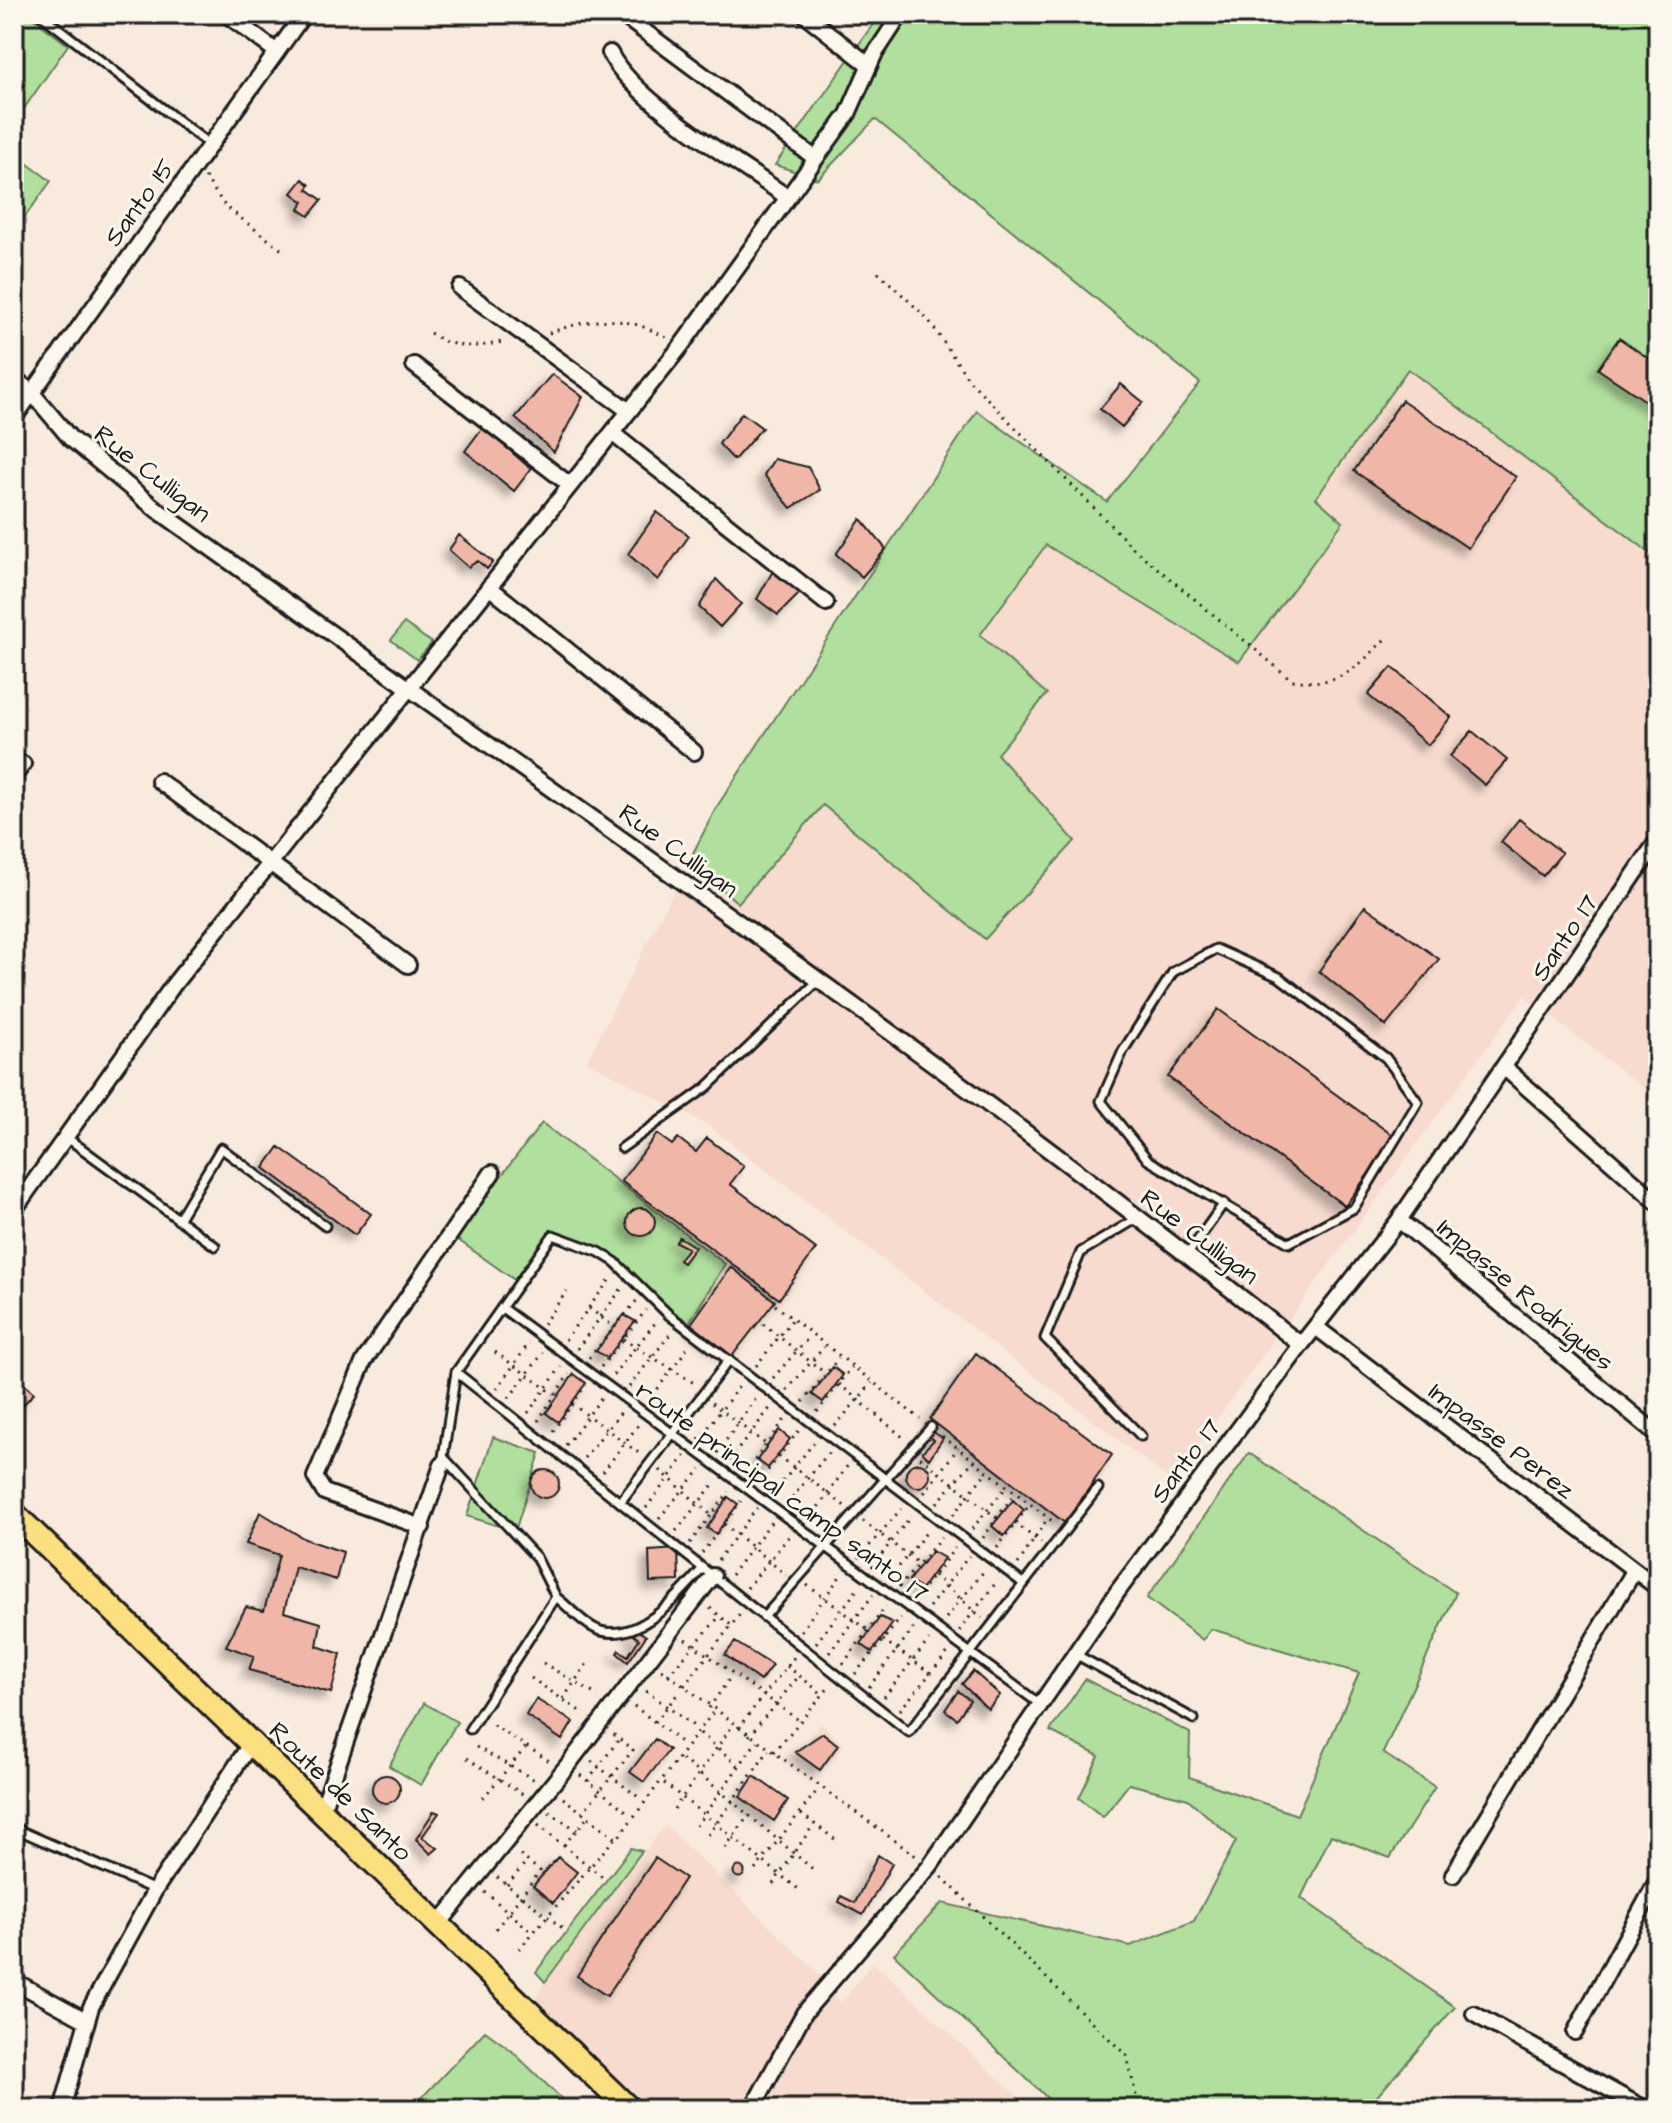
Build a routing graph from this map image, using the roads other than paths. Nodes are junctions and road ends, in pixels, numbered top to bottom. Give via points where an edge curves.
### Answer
1 (40, 14) edge
2 (226, 14) edge
3 (304, 14) edge
4 (621, 14) edge
5 (804, 14) edge
6 (901, 14) edge
7 (277, 52) junction
8 (610, 53) dead end
9 (869, 65) junction
10 (210, 145) junction
11 (815, 158) junction
12 (787, 197) junction
13 (460, 288) dead end
14 (414, 365) dead end
15 (14, 378) edge
16 (32, 393) junction
17 (629, 411) junction
18 (14, 418) edge
19 (612, 433) junction
20 (570, 485) junction
21 (489, 587) junction
22 (826, 603) dead end
23 (408, 689) junction
24 (694, 752) dead end
25 (159, 781) dead end
26 (1658, 840) edge
27 (272, 862) junction
28 (408, 965) dead end
29 (819, 980) junction
30 (1506, 1069) junction
31 (66, 1137) junction
32 (622, 1148) dead end
33 (492, 1173) dead end
34 (1224, 1203) junction
35 (1658, 1203) edge
36 (14, 1210) edge
37 (1136, 1219) junction
38 (178, 1220) junction
39 (1399, 1220) junction
40 (325, 1226) dead end
41 (215, 1246) dead end
42 (1188, 1254) junction
43 (502, 1308) junction
44 (1317, 1328) junction
45 (1301, 1345) junction
46 (729, 1360) junction
47 (456, 1372) junction
48 (931, 1427) dead end
49 (673, 1434) junction
50 (1658, 1435) edge
51 (1141, 1436) dead end
52 (443, 1461) junction
53 (886, 1478) junction
54 (1098, 1488) dead end
55 (621, 1501) junction
56 (14, 1514) edge
57 (422, 1527) junction
58 (825, 1547) junction
59 (1634, 1571) junction
60 (712, 1576) junction
61 (1024, 1584) junction
62 (1658, 1588) edge
63 (556, 1597) junction
64 (764, 1617) junction
65 (970, 1654) junction
66 (1075, 1654) junction
67 (1041, 1705) junction
68 (1194, 1719) dead end
69 (470, 1729) dead end
70 (251, 1743) junction
71 (322, 1810) junction
72 (14, 1828) edge
73 (1453, 1875) dead end
74 (1658, 1879) edge
75 (155, 1890) junction
76 (438, 1925) junction
77 (14, 1981) edge
78 (1474, 2014) dead end
79 (87, 2021) junction
80 (1575, 2032) dead end
81 (62, 2109) edge
82 (629, 2109) edge
83 (752, 2109) edge
84 (1645, 2109) edge

1 - 10 lane
2 - 7 street
3 - 7 street, Santo 15
4 - 11 street
5 - 9 street
6 - 9 street
7 - 10 street, Santo 15
8 - 12 street via 661,108
9 - 11 street via 848,114
10 - 16 street, Santo 15
11 - 12 street
12 - 17 street
13 - 17 street
14 - 20 street
15 - 16 street, Rue Culligan
16 - 18 street, Santo 15
16 - 23 street, Rue Culligan via 70,438 156,509
17 - 19 street
19 - 20 street
19 - 22 street
20 - 21 street
21 - 23 street
21 - 24 street
23 - 27 street
23 - 29 street, Rue Culligan
25 - 27 street
26 - 30 street, Santo 17
27 - 28 street
27 - 31 street via 174,984
29 - 32 lane via 707,1087
29 - 37 street, Rue Culligan
30 - 35 street
30 - 39 street, Santo 17
31 - 36 street
31 - 38 lane
33 - 57 street via 364,1361 315,1477 324,1492
34 - 34 lane via 1289,1243 1354,1208 1418,1102 1386,1058 1279,977 1216,949 1173,972 1123,1051 1101,1101 1148,1160
34 - 42 lane
37 - 42 street, Rue Culligan
37 - 51 lane via 1081,1252 1045,1338
38 - 40 lane via 221,1148
38 - 41 lane
39 - 44 street, Santo 17
39 - 50 street, Impasse Rodrigues
42 - 45 street, Rue Culligan
43 - 46 lane via 553,1235 615,1262 669,1315
43 - 47 lane
43 - 49 lane, route principal camp santo 17
44 - 45 street, Santo 17
44 - 59 street, Impasse Perez
45 - 66 street, Santo 17
46 - 49 lane
46 - 53 lane
47 - 52 lane
47 - 55 lane
48 - 53 lane
49 - 55 lane
49 - 58 lane, route principal camp santo 17
52 - 57 street
52 - 63 lane via 536,1557
53 - 58 lane
53 - 61 lane
54 - 61 lane
55 - 60 lane
56 - 70 main road, Route de Santo
57 - 71 street
58 - 64 lane
58 - 65 lane, route principal camp santo 17
59 - 62 street, Impasse Perez
59 - 73 street
60 - 63 lane via 652,1619 617,1633 594,1627
60 - 64 lane
60 - 76 street
61 - 65 lane
63 - 69 lane
64 - 65 lane via 909,1732
65 - 67 lane, route principal camp santo 17
66 - 67 street, Santo 17
66 - 68 lane
67 - 83 street, Santo 17 via 930,1866 804,2013
70 - 71 main road, Route de Santo
70 - 75 street
71 - 76 main road, Route de Santo
72 - 75 lane
74 - 80 street
75 - 79 street
76 - 82 main road, Route de Santo
77 - 79 street
78 - 84 street
79 - 81 street

